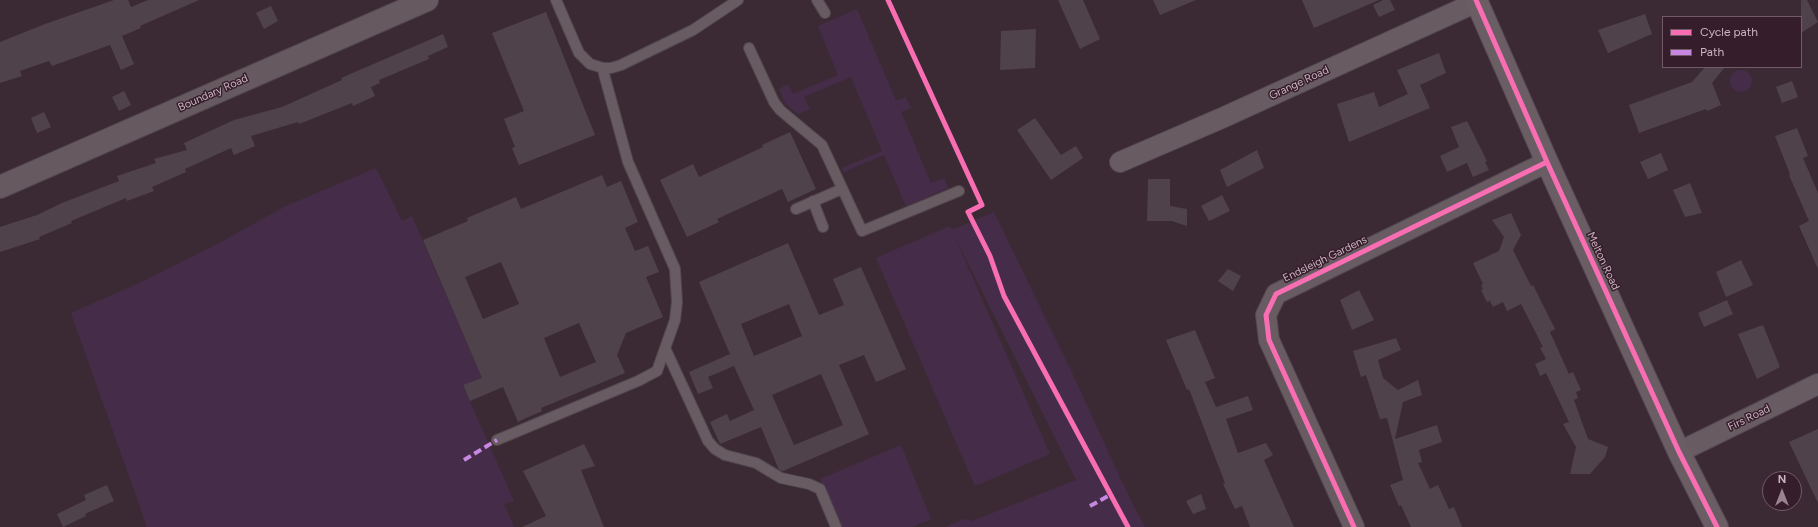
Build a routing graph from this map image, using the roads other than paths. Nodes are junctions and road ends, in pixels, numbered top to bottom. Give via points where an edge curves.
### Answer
1 (427, 0) edge
2 (556, 0) edge
3 (738, 0) edge
4 (817, 0) edge
5 (1476, 1) edge
6 (825, 13) dead end
7 (749, 48) dead end
8 (603, 68) junction
9 (1120, 162) dead end
10 (1547, 162) junction
11 (0, 187) edge
12 (842, 189) junction
13 (959, 191) dead end
14 (813, 201) junction
15 (796, 209) dead end
16 (823, 227) dead end
17 (665, 348) junction
18 (1818, 384) edge
19 (498, 440) dead end
20 (1679, 452) junction
21 (836, 527) edge
22 (1354, 527) edge
23 (1717, 527) edge

1 - 11 street, Boundary Road
2 - 8 lane via 579,53 590,64
3 - 8 lane via 693,30 621,66
4 - 6 lane
5 - 9 street, Grange Road
5 - 10 main road, Melton Road
7 - 12 lane via 774,102 822,145
8 - 17 lane via 628,162 675,269 675,320
10 - 20 main road, Melton Road
10 - 22 street, Endsleigh Gardens via 1276,294 1266,315 1269,340
12 - 13 lane via 862,231
12 - 14 lane
14 - 15 lane
14 - 16 lane
17 - 19 lane via 657,371
17 - 21 lane via 708,441 715,449 725,455 756,463 781,478 820,489
18 - 20 street, Firs Road
20 - 23 main road, Melton Road

